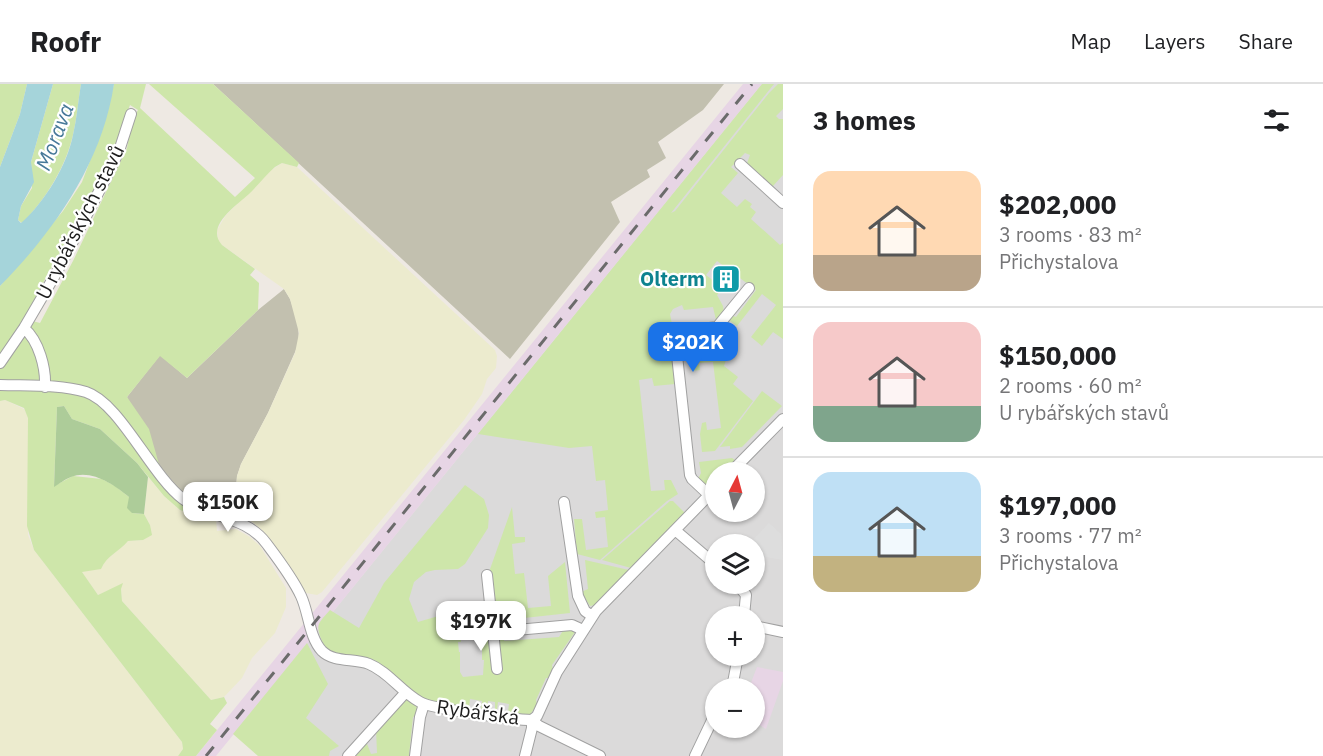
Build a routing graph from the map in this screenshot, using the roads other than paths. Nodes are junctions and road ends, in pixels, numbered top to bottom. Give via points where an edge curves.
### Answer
1 (131, 114) dead end
2 (740, 164) dead end
3 (783, 203) edge
4 (749, 288) dead end
5 (24, 328) junction
6 (0, 363) edge
7 (0, 385) edge
8 (45, 387) junction
9 (783, 419) edge
10 (741, 462) edge
11 (705, 488) edge
12 (705, 499) edge
13 (564, 502) dead end
14 (675, 530) junction
15 (705, 556) edge
16 (487, 575) dead end
17 (592, 616) junction
18 (765, 628) edge
19 (583, 630) junction
20 (493, 632) junction
21 (783, 632) edge
22 (497, 669) dead end
23 (406, 692) junction
24 (424, 704) junction
25 (532, 720) junction
26 (705, 735) edge
27 (348, 756) edge
28 (415, 756) edge
29 (525, 756) edge
30 (600, 756) edge
31 (695, 756) edge

1 - 5 street, U rybářských stavů via 106,178
2 - 3 street
4 - 11 street via 717,327 679,332 675,337 690,475
5 - 6 street, U rybářských stavů
5 - 8 street via 40,354
7 - 8 street
8 - 23 street via 74,390 97,398 176,493 199,509 254,530 300,595 321,650 334,658 373,666
9 - 10 street
12 - 14 street
13 - 17 street via 578,596
14 - 15 street
14 - 17 street
16 - 20 street
17 - 19 street
18 - 21 street
19 - 20 street via 572,626
19 - 25 street
20 - 22 street
23 - 24 street
23 - 27 street
24 - 25 street, Rybářská
24 - 28 street
25 - 29 street
25 - 30 street
26 - 31 street

